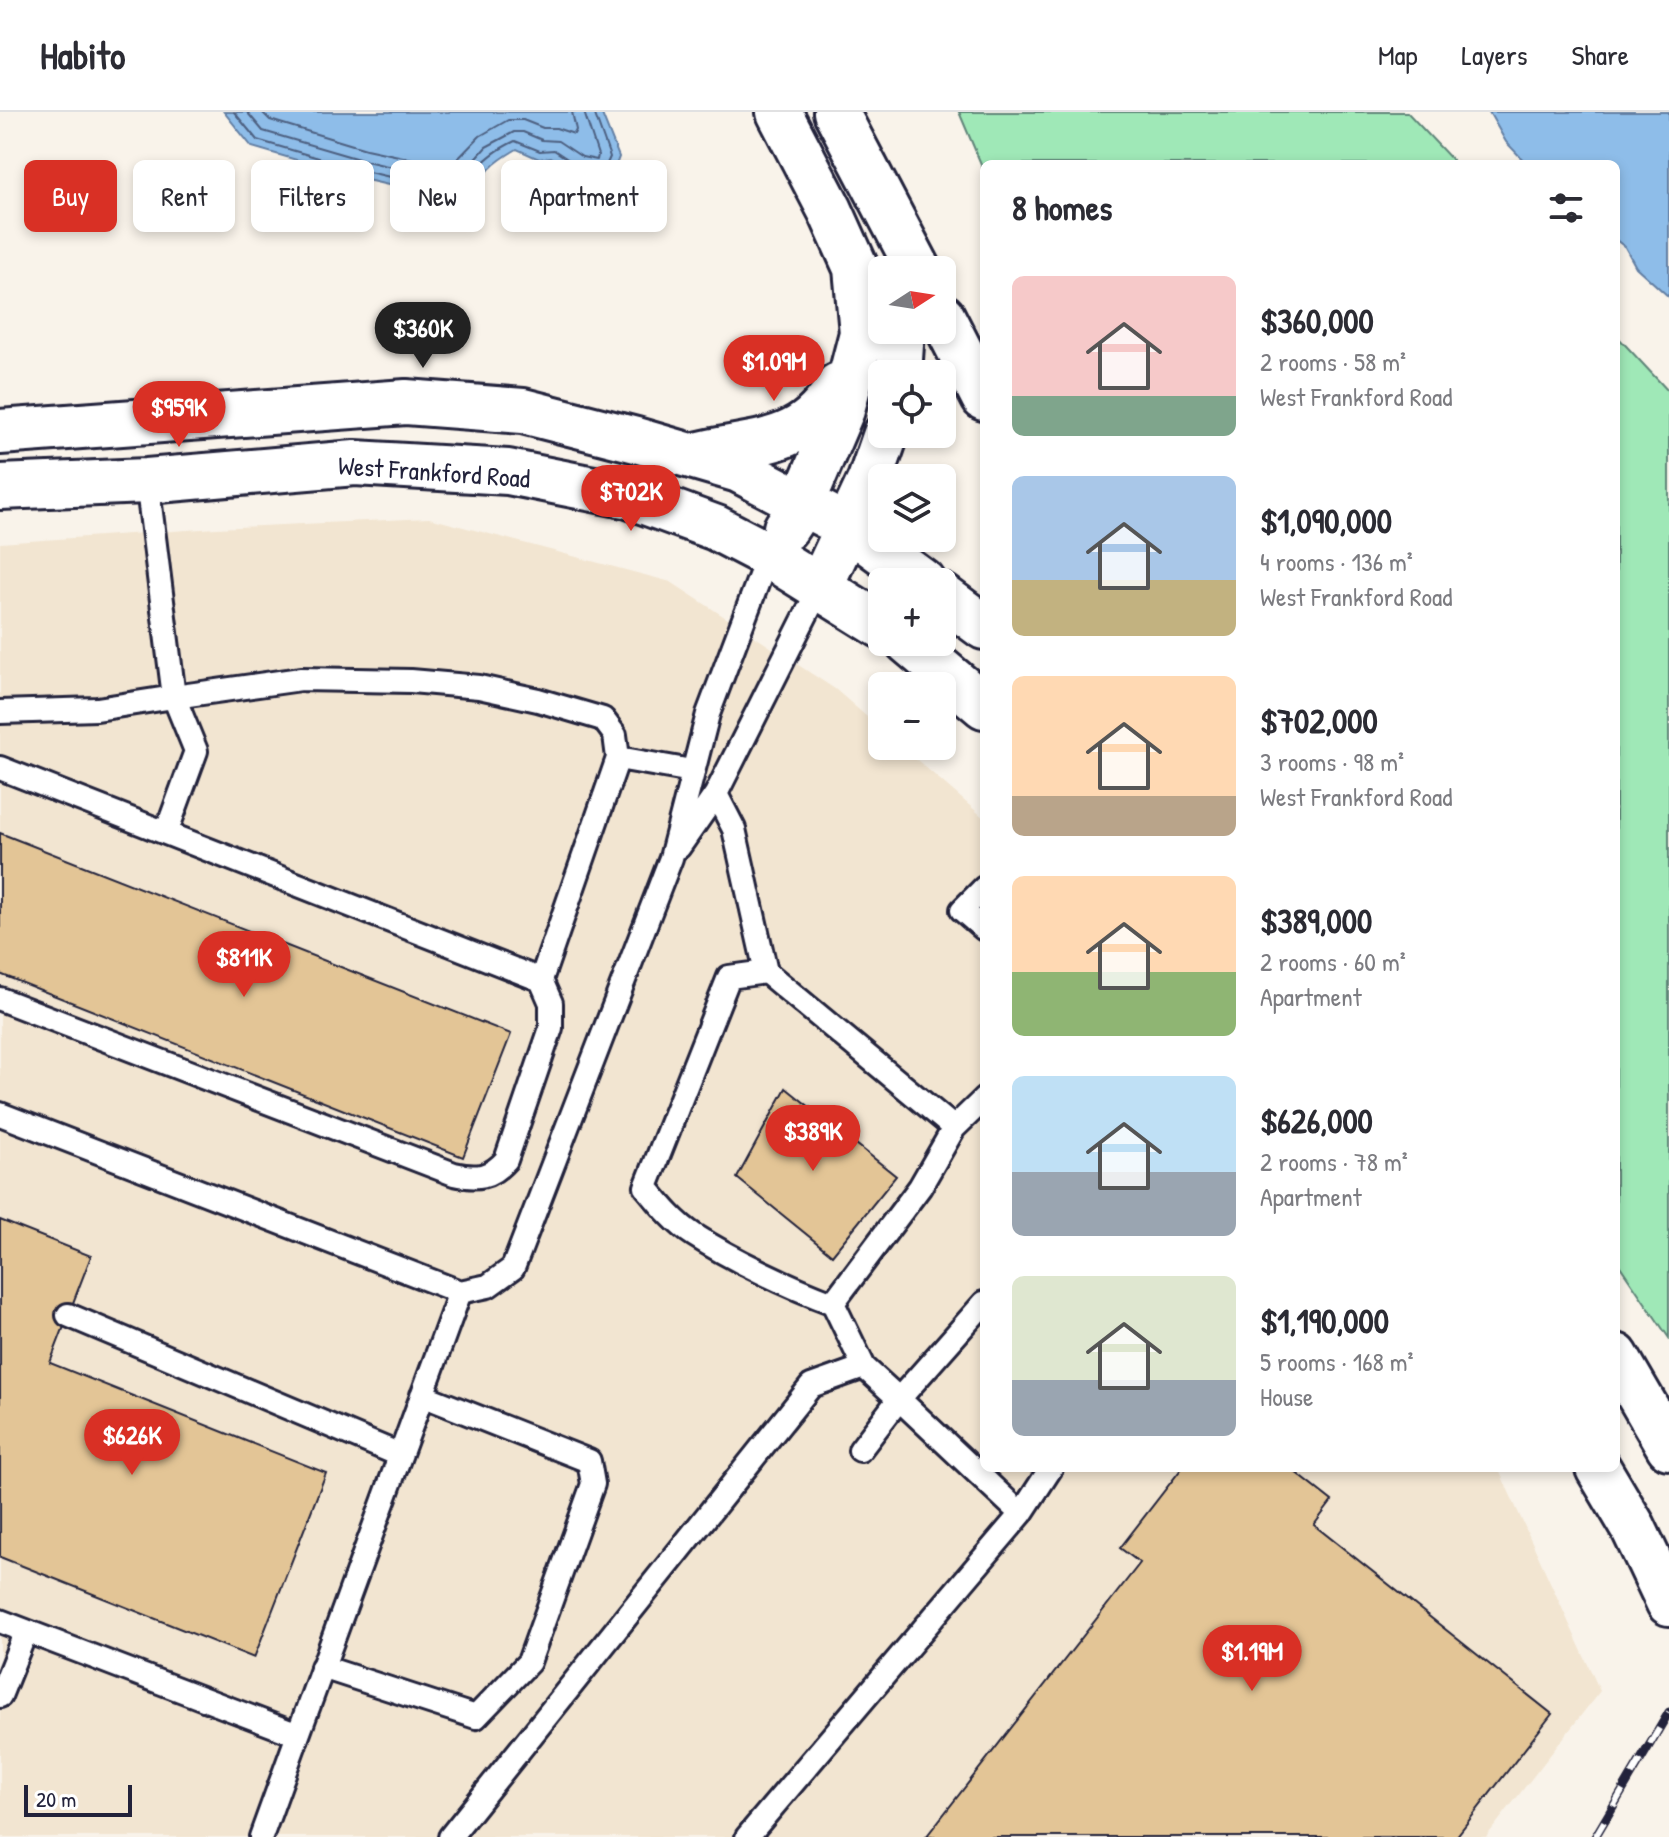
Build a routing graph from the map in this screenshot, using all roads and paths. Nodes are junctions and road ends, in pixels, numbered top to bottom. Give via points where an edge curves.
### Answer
1 (779, 112) edge
2 (836, 112) edge
3 (883, 199) junction
4 (895, 256) edge
5 (912, 256) edge
6 (956, 343) edge
7 (858, 347) junction
8 (980, 390) edge
9 (142, 423) junction
10 (0, 432) edge
11 (881, 448) edge
12 (691, 456) junction
13 (147, 481) junction
14 (0, 487) edge
15 (802, 504) junction
16 (848, 527) junction
17 (768, 555) junction
18 (904, 568) edge
19 (820, 587) junction
20 (956, 606) edge
21 (868, 617) edge
22 (980, 624) edge
23 (925, 656) edge
24 (174, 697) junction
25 (980, 703) edge
26 (0, 712) edge
27 (618, 758) junction
28 (0, 768) edge
29 (692, 771) junction
30 (716, 794) junction
31 (166, 833) junction
32 (671, 858) junction
33 (980, 892) edge
34 (980, 926) edge
35 (766, 972) junction
36 (541, 980) junction
37 (0, 999) edge
38 (980, 1103) edge
39 (0, 1114) edge
40 (954, 1128) junction
41 (460, 1292) junction
42 (833, 1303) junction
43 (980, 1308) edge
44 (68, 1315) dead end
45 (1620, 1363) edge
46 (864, 1367) junction
47 (422, 1395) junction
48 (899, 1399) junction
49 (1669, 1447) edge
50 (860, 1450) dead end
51 (400, 1455) junction
52 (1048, 1472) edge
53 (1600, 1472) edge
54 (1021, 1514) junction
55 (1669, 1603) edge
56 (0, 1621) edge
57 (26, 1631) junction
58 (322, 1667) junction
59 (0, 1696) edge
60 (298, 1735) junction
61 (261, 1837) edge
62 (450, 1837) edge
63 (747, 1837) edge

1 - 7 main road via 856,268 862,333
2 - 3 main road
3 - 4 main road
3 - 5 main road
6 - 8 main road
7 - 12 main road via 830,400 799,431
7 - 15 main road via 842,410
9 - 10 main road
9 - 12 main road via 406,402 523,411
9 - 13 main road
11 - 16 main road
12 - 15 main road via 739,470
13 - 14 main road, West Frankford Road
13 - 17 main road, West Frankford Road via 355,463 508,472 629,496 716,528
13 - 24 lane
15 - 16 main road
15 - 17 main road
16 - 18 main road
16 - 19 main road
17 - 19 main road, West Frankford Road
17 - 29 lane
19 - 21 main road, West Frankford Road
19 - 30 lane
20 - 22 main road
23 - 25 main road
24 - 26 lane via 97,709
24 - 27 lane via 301,679 479,687 603,719 615,735
24 - 31 lane via 196,751
27 - 29 lane
27 - 36 lane
28 - 31 lane
29 - 32 lane
30 - 32 lane
30 - 35 lane via 734,829
31 - 36 lane
32 - 41 lane via 513,1268 488,1286
33 - 34 lane via 962,910
35 - 40 lane
35 - 42 lane via 729,977 646,1187 693,1234
36 - 37 lane via 551,1003 551,1028 506,1160 494,1173 473,1178
38 - 40 lane
39 - 41 lane
40 - 42 lane via 920,1187
41 - 47 lane
42 - 46 lane
43 - 48 lane
44 - 51 lane
45 - 49 main road
46 - 48 lane
46 - 62 lane via 811,1386
47 - 51 lane
47 - 58 lane via 589,1461 593,1484 529,1662 476,1717
48 - 50 lane
48 - 54 lane
51 - 58 lane
52 - 54 lane
53 - 55 main road
54 - 63 lane
56 - 57 lane
57 - 59 lane
57 - 60 lane
58 - 60 lane
60 - 61 lane

